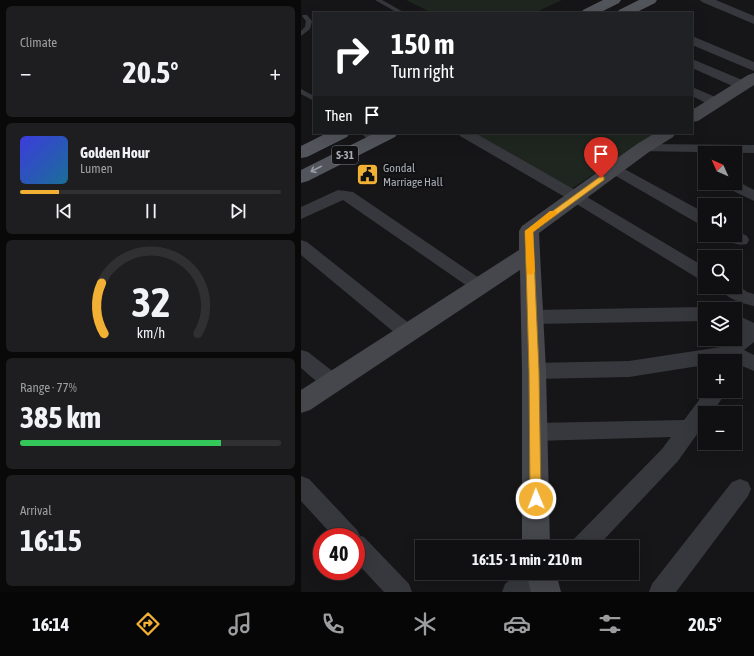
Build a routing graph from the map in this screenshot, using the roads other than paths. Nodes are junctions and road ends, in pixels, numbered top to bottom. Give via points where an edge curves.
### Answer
1 (378, 0) edge
2 (615, 0) edge
3 (650, 0) edge
4 (706, 0) edge
5 (400, 12) edge
6 (590, 12) edge
7 (626, 12) edge
8 (305, 16) dead end
9 (754, 20) edge
10 (301, 34) edge
11 (693, 40) edge
12 (693, 63) edge
13 (754, 67) edge
14 (748, 82) edge
15 (301, 91) edge
16 (693, 91) edge
17 (313, 98) edge
18 (715, 102) junction
19 (693, 116) edge
20 (339, 134) edge
21 (467, 134) edge
22 (665, 134) edge
23 (376, 135) edge
24 (643, 148) junction
25 (754, 149) edge
26 (742, 150) edge
27 (698, 151) edge
28 (301, 153) edge
29 (614, 169) junction
30 (301, 177) edge
31 (742, 190) edge
32 (754, 196) edge
33 (576, 197) junction
34 (301, 214) edge
35 (698, 216) edge
36 (301, 246) edge
37 (530, 253) junction
38 (698, 271) edge
39 (479, 286) junction
40 (738, 294) edge
41 (754, 300) edge
42 (698, 314) edge
43 (532, 316) junction
44 (742, 325) edge
45 (754, 332) edge
46 (408, 333) junction
47 (725, 354) edge
48 (301, 357) edge
49 (742, 358) edge
50 (698, 360) edge
51 (754, 364) edge
52 (534, 371) junction
53 (333, 382) junction
54 (712, 398) edge
55 (301, 403) edge
56 (690, 428) junction
57 (535, 432) junction
58 (301, 486) edge
59 (739, 489) dead end
60 (341, 528) edge
61 (536, 540) edge
62 (589, 540) edge
63 (365, 555) edge
64 (544, 580) edge
65 (400, 592) edge
66 (514, 592) edge
67 (661, 592) edge

1 - 5 lane
2 - 6 main road
3 - 7 main road
4 - 9 street
8 - 10 lane via 309,22 308,28
11 - 13 street
12 - 14 street
14 - 18 street
15 - 17 lane
16 - 18 street
18 - 19 street
20 - 28 main road, S-31
21 - 33 street
22 - 24 street
23 -> 30 main road, S-31
24 - 27 street
24 - 29 street
25 - 26 street
29 - 33 street
29 - 35 street
31 - 32 street
33 - 37 street via 529,231
33 - 38 street
34 - 39 street via 338,195 347,195
36 - 46 street
37 - 39 street
37 - 43 street
39 - 46 street
40 - 41 street
42 - 43 street
43 - 52 street
44 - 45 street
45 - 47 street
46 - 53 street
48 - 53 street
49 - 51 street
50 - 52 street via 629,370
52 - 57 street
53 - 55 street
54 - 56 street
56 - 57 street
56 - 62 street via 669,455
57 - 61 street
58 - 60 street
59 - 67 street
63 - 65 street
64 - 66 street

